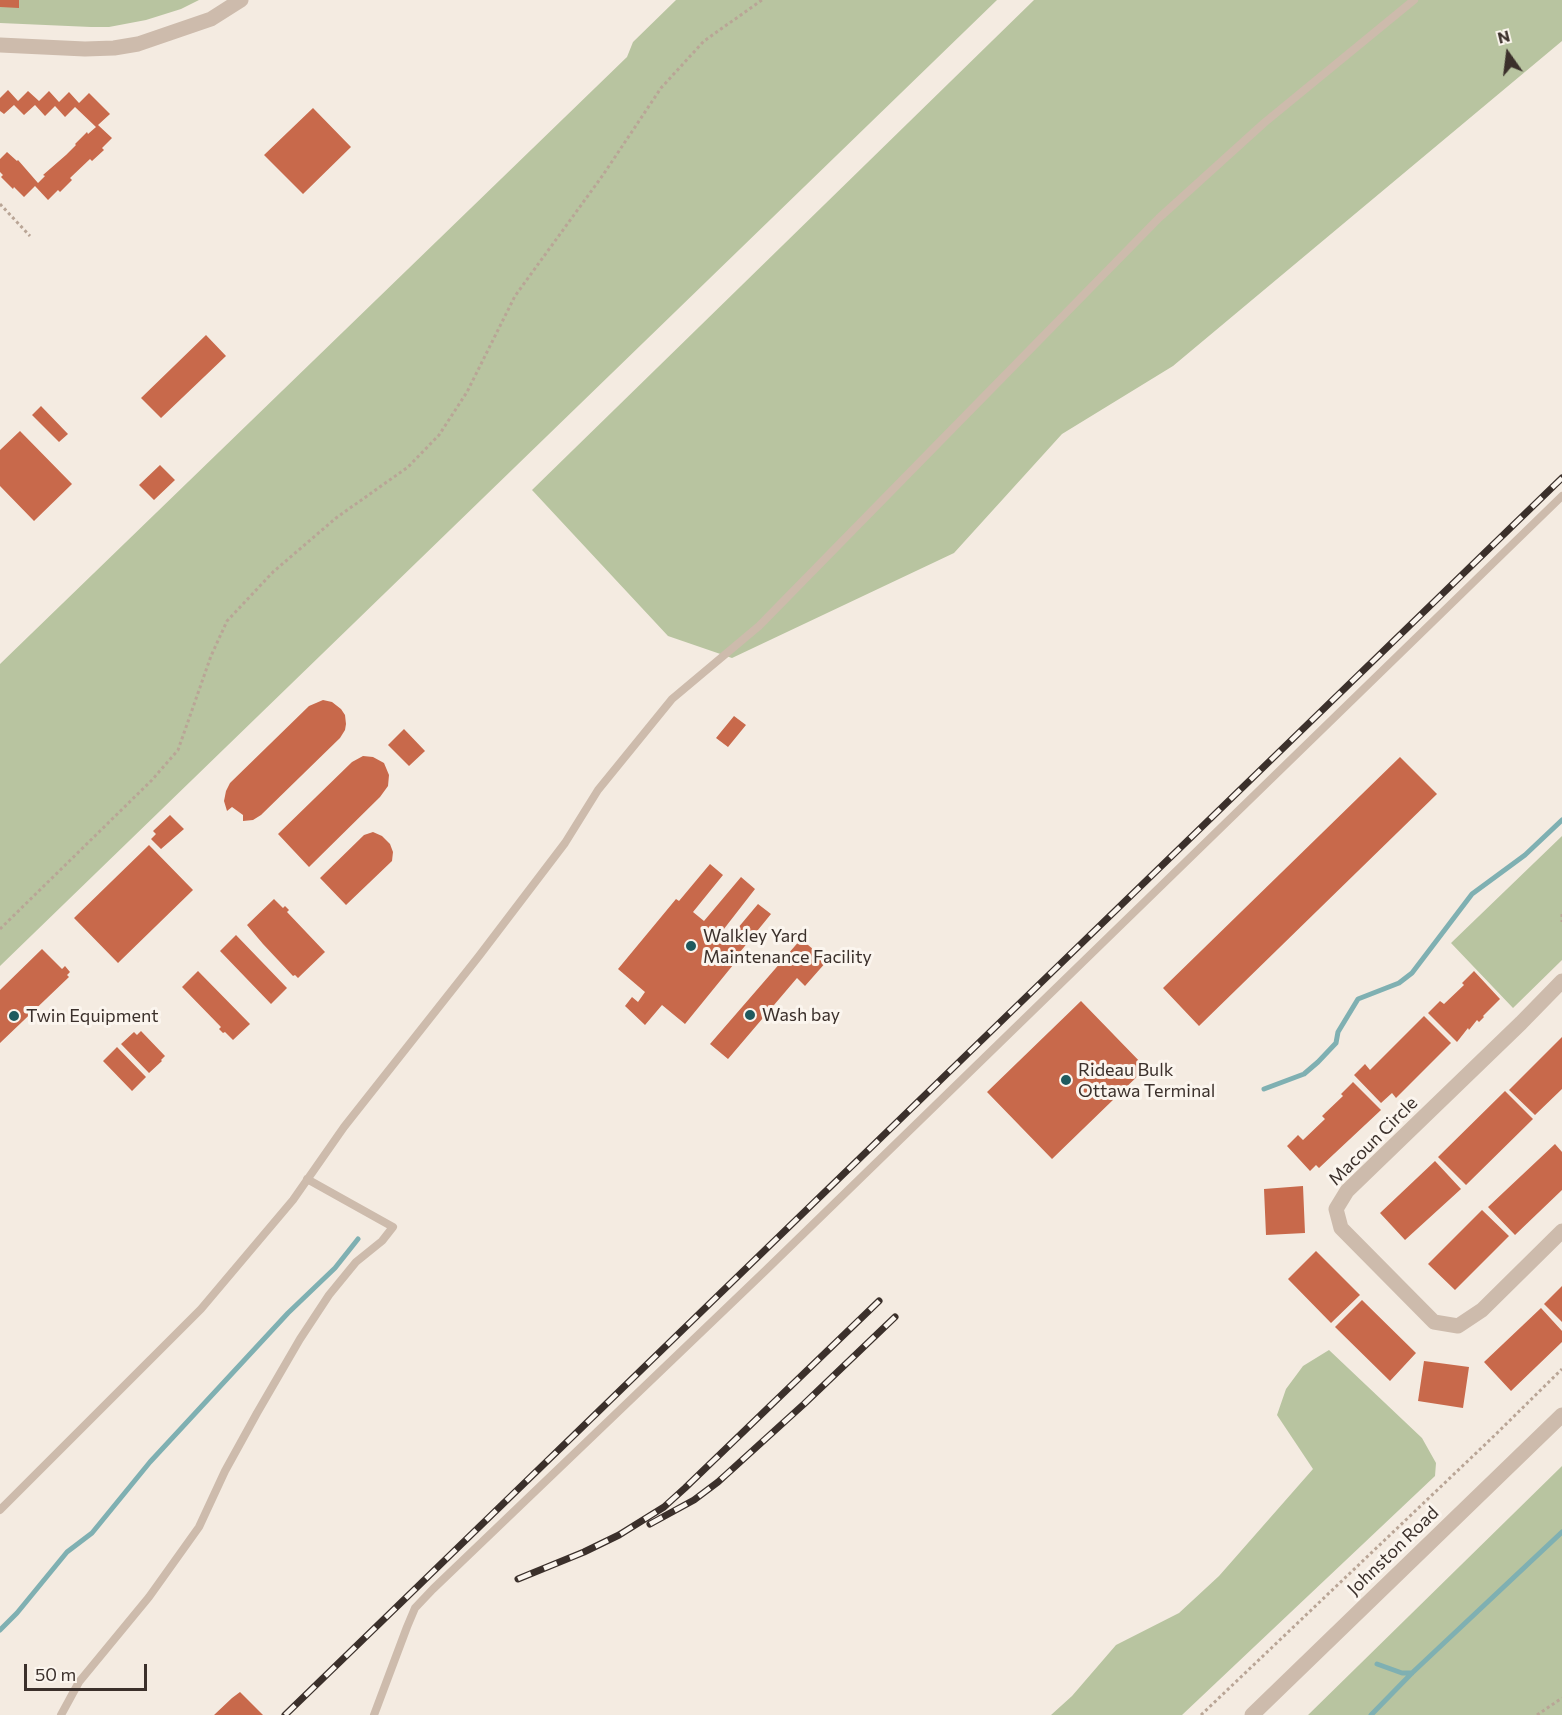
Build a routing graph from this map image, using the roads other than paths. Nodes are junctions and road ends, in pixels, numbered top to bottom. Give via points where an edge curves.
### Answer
1 (241, 0) edge
2 (1414, 0) edge
3 (0, 45) edge
4 (1562, 496) edge
5 (1562, 981) edge
6 (307, 1179) junction
7 (1562, 1231) edge
8 (1562, 1415) edge
9 (0, 1510) edge
10 (61, 1715) edge
11 (374, 1715) edge
12 (1252, 1715) edge

1 - 3 street via 211,19 138,44 85,49
2 - 6 lane via 1264,123 1159,218 759,626 672,699 598,790 565,843
4 - 11 lane via 433,1589 415,1608
5 - 7 street, Macoun Circle via 1347,1191 1336,1209 1341,1228 1434,1322 1458,1326 1482,1310
6 - 9 lane via 201,1310
6 - 10 lane via 393,1227 356,1262 300,1339 225,1471 199,1527 149,1597 79,1682
8 - 12 street, Johnston Road

